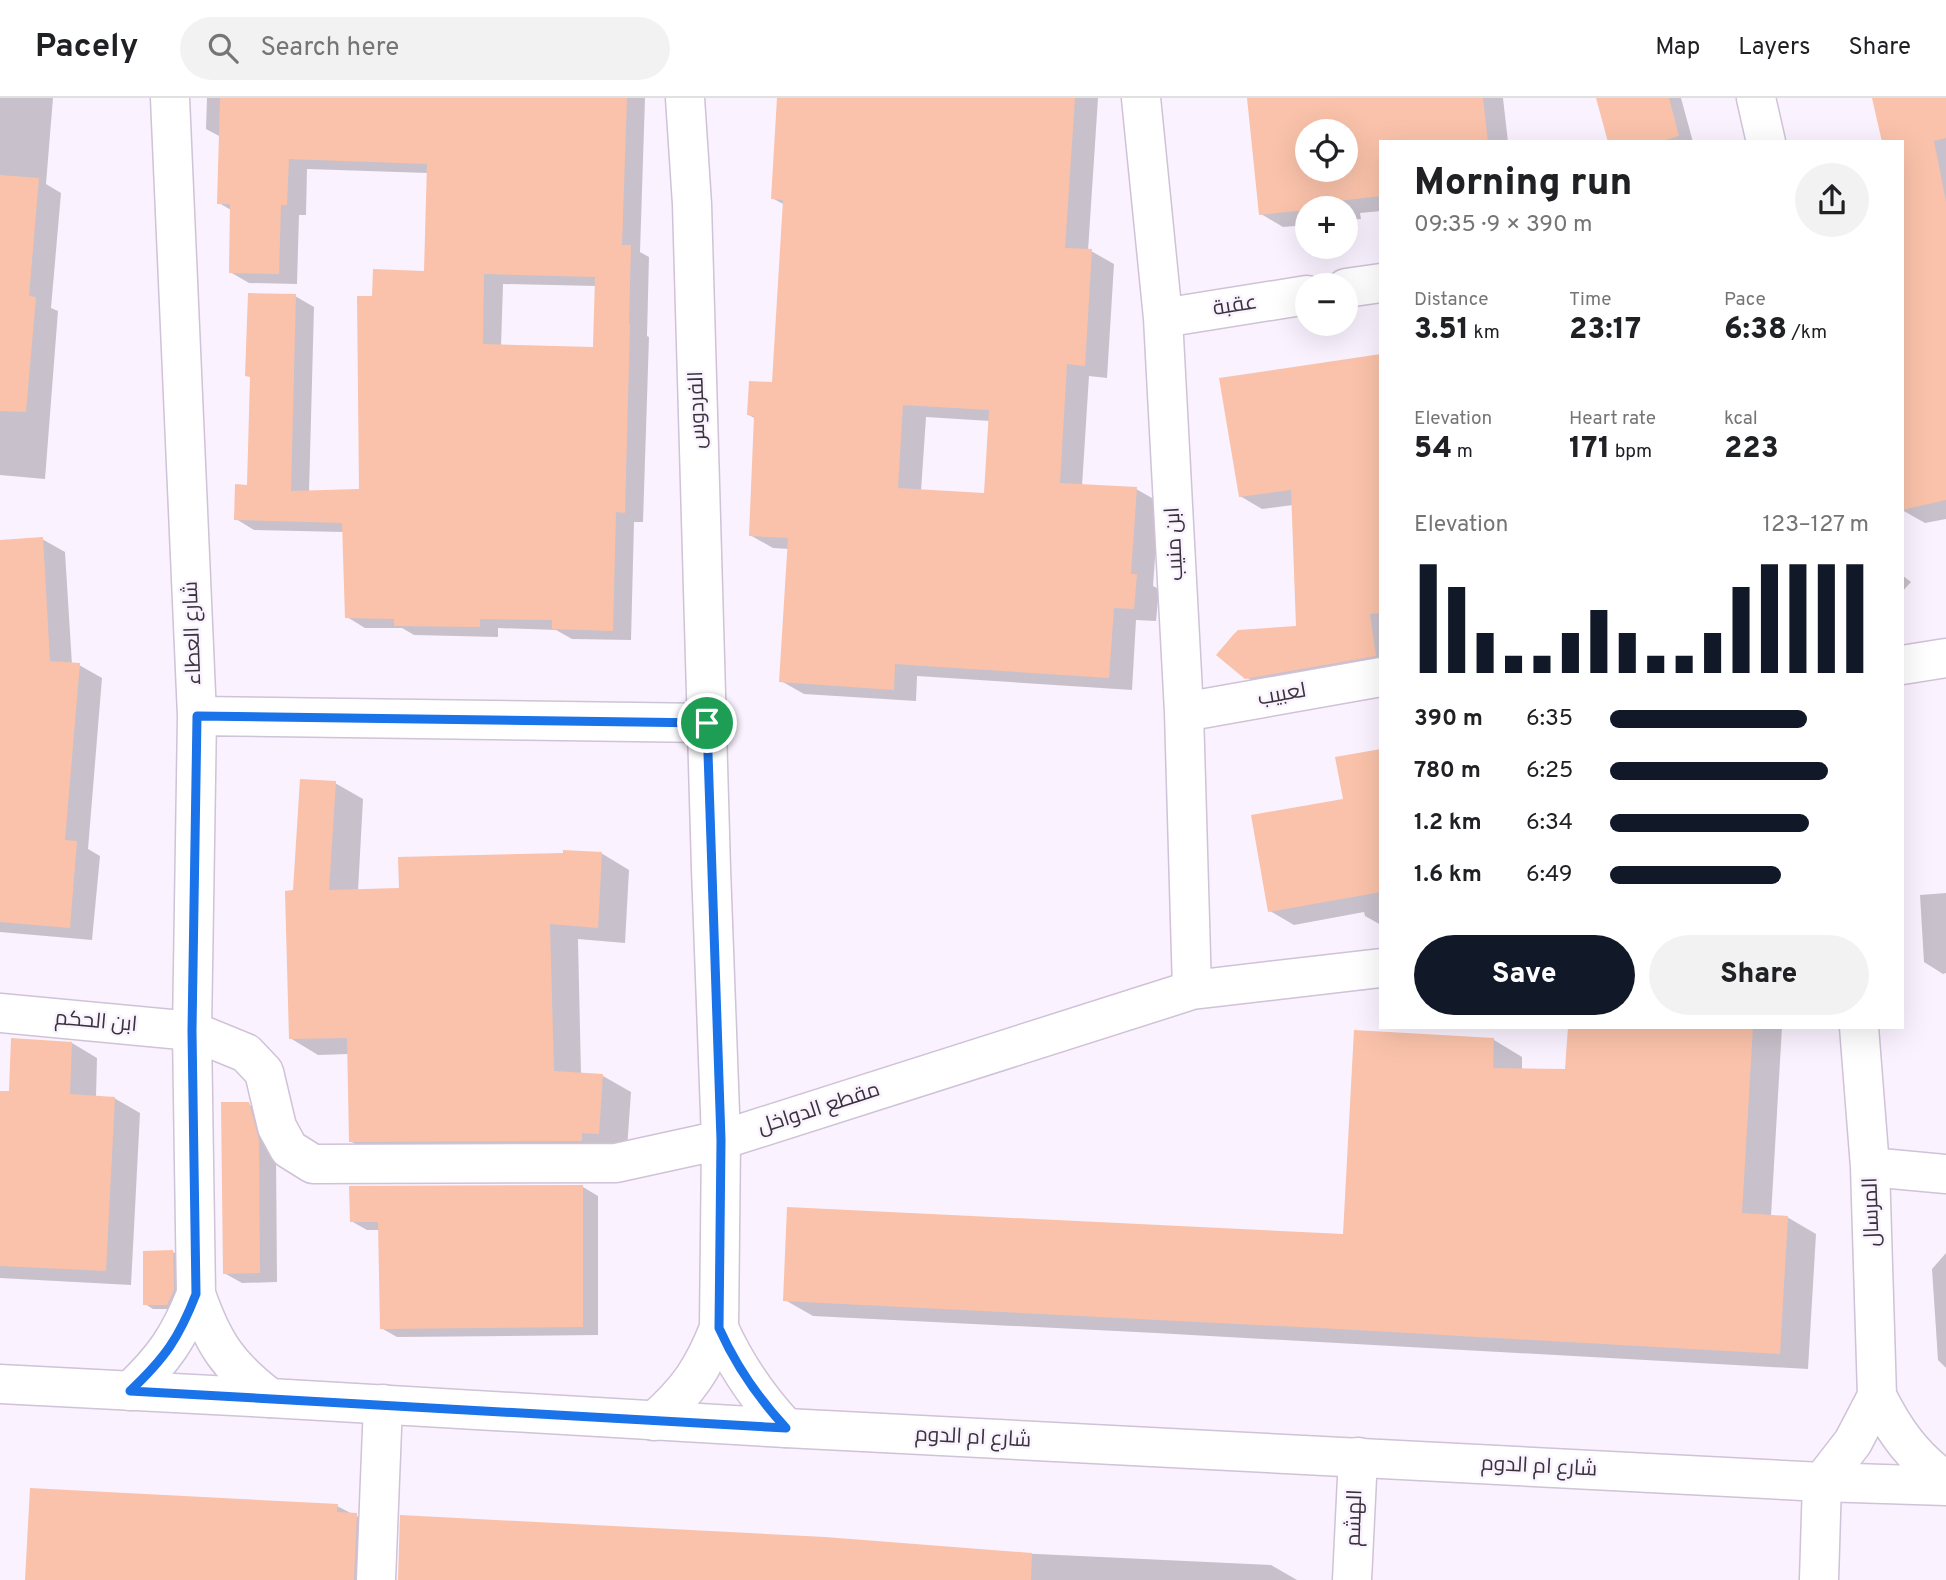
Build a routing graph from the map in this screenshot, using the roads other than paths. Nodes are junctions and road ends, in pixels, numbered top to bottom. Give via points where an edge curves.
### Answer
1 (170, 98) edge
2 (685, 98) edge
3 (1141, 98) edge
4 (1756, 98) edge
5 (1766, 140) edge
6 (1379, 283) edge
7 (1358, 286) edge
8 (1295, 297) edge
9 (1163, 318) junction
10 (1946, 658) edge
11 (1904, 665) edge
12 (1379, 677) edge
13 (1184, 712) junction
14 (197, 716) junction
15 (707, 723) junction
16 (1379, 968) edge
17 (1192, 990) junction
18 (0, 1013) edge
19 (1860, 1029) edge
20 (192, 1031) junction
21 (721, 1140) junction
22 (1870, 1167) junction
23 (1946, 1174) edge
24 (196, 1294) junction
25 (719, 1328) junction
26 (0, 1384) edge
27 (130, 1391) junction
28 (1877, 1396) junction
29 (270, 1398) junction
30 (383, 1404) junction
31 (654, 1421) junction
32 (786, 1428) junction
33 (1358, 1457) junction
34 (1822, 1482) junction
35 (1946, 1483) edge
36 (376, 1580) edge
37 (1352, 1580) edge
38 (1819, 1580) edge

1 - 14 street, شارع العطاء
2 - 15 street, الفردوس
3 - 9 street, ابن منيب
4 - 5 street
6 - 7 street
8 - 9 street, عقبة
9 - 13 street, ابن منيب
10 - 11 street
12 - 13 street, لعبيب
13 - 17 street, ابن منيب
14 - 15 street
14 - 20 street, شارع العطاء
15 - 21 street, الفردوس
16 - 17 street, مقطع الدواخل
17 - 21 street, مقطع الدواخل
18 - 20 street, ابن الحكم
19 - 22 street, المرسال
20 - 21 street, مقطع الدواخل via 246,1053 264,1072 277,1127 289,1149 313,1164 616,1163
20 - 24 street, شارع العطاء
21 - 25 street, الفردوس
22 - 23 street
22 - 28 street, المرسال
24 - 27 street, شارع العطاء via 172,1346
24 - 29 street, شارع العطاء via 217,1344 232,1365
25 - 31 street, الفردوس via 694,1379
25 - 32 street, الفردوس via 748,1381
26 - 27 street, شارع ام الدوم
27 - 29 street, شارع ام الدوم
28 - 34 street, المرسال via 1853,1442
28 - 35 street, المرسال via 1905,1444
29 - 30 street, شارع ام الدوم
30 - 31 street, شارع ام الدوم
30 - 36 street
31 - 32 street, شارع ام الدوم
32 - 33 street, شارع ام الدوم
33 - 34 street, شارع ام الدوم
33 - 37 street, الهشم
34 - 35 street, شارع ام الدوم
34 - 38 street

